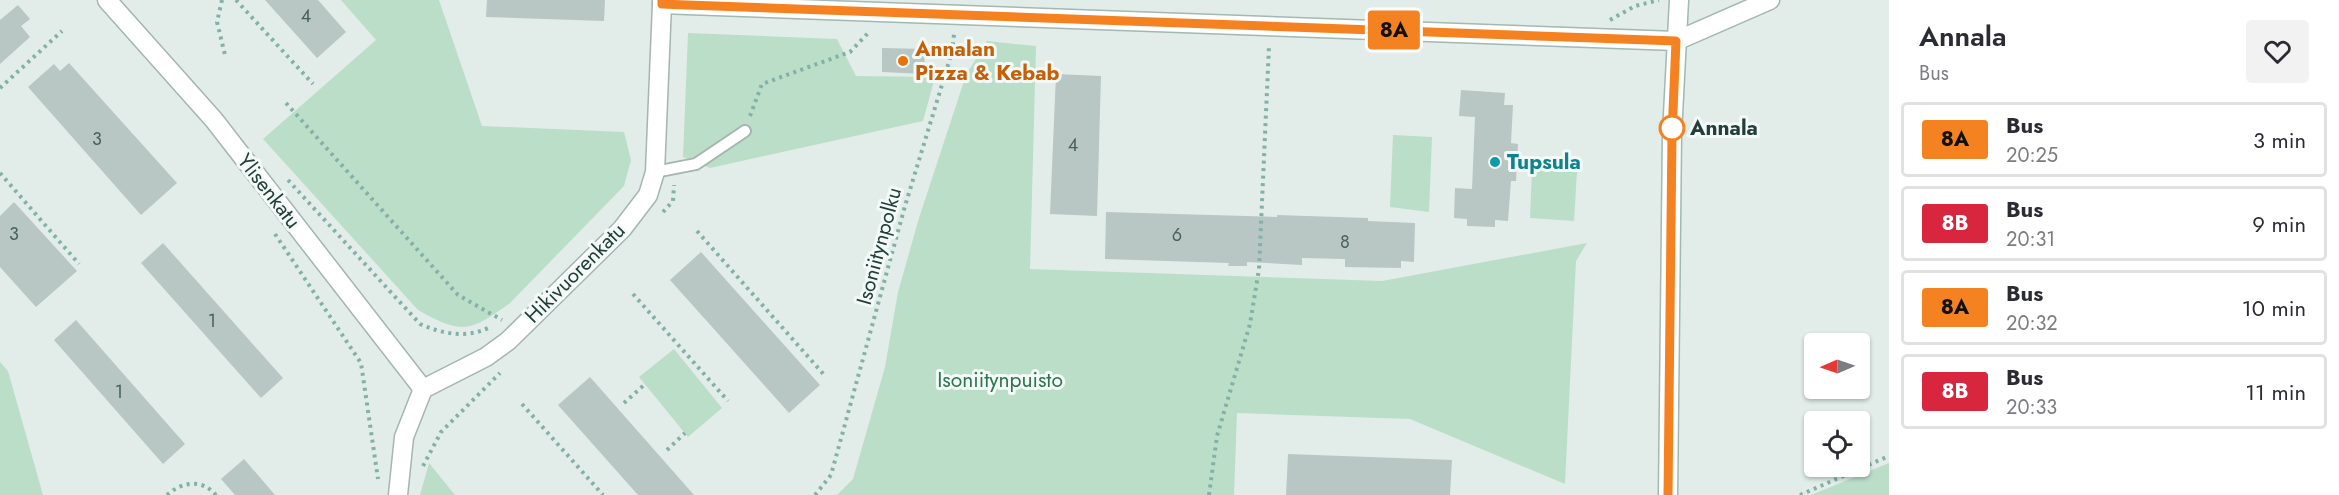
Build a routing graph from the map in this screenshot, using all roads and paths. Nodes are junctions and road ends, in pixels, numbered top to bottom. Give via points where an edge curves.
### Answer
1 (107, 0) edge
2 (222, 0) edge
3 (236, 0) edge
4 (1658, 0) edge
5 (1679, 0) edge
6 (1770, 0) edge
7 (662, 2) edge
8 (955, 14) junction
9 (1605, 24) dead end
10 (872, 29) dead end
11 (62, 31) dead end
12 (1676, 41) junction
13 (1269, 44) dead end
14 (225, 55) dead end
15 (313, 84) dead end
16 (0, 87) edge
17 (286, 103) dead end
18 (745, 131) joint
19 (655, 172) junction
20 (0, 173) edge
21 (288, 179) dead end
22 (268, 224) dead end
23 (697, 231) dead end
24 (79, 264) dead end
25 (633, 294) dead end
26 (826, 377) dead end
27 (645, 384) dead end
28 (423, 389) junction
29 (728, 401) dead end
30 (624, 403) dead end
31 (522, 404) dead end
32 (685, 434) dead end
33 (667, 450) dead end
34 (1889, 456) edge
35 (378, 488) dead end
36 (167, 495) edge
37 (216, 495) edge
38 (398, 495) edge
39 (603, 495) edge
40 (815, 495) edge
41 (1209, 495) edge
42 (1668, 495) edge
43 (1800, 495) edge

1 - 28 street, Ylisenkatu via 214,120
2 - 14 path via 217,22
3 - 15 path
4 - 9 path via 1635,6
5 - 12 street
6 - 12 street
7 - 8 street
7 - 19 street, Hikivuorenkatu
8 - 12 street
8 - 40 path, Isoniitynpolku via 952,52 831,475
10 - 18 path via 850,52 762,84
11 - 16 path
12 - 42 street
13 - 41 path via 1259,269 1250,324 1217,436
17 - 21 path via 458,295 503,321 479,333 457,335 420,324
18 - 19 lane via 696,164
19 - 28 street, Hikivuorenkatu via 648,195 622,229 508,341 486,357
20 - 24 path
22 - 35 path via 361,363
23 - 26 path
25 - 29 path
27 - 30 path
28 - 38 street via 404,436
31 - 39 path
32 - 33 path
34 - 43 path
36 - 37 path via 177,486 190,483 203,485

